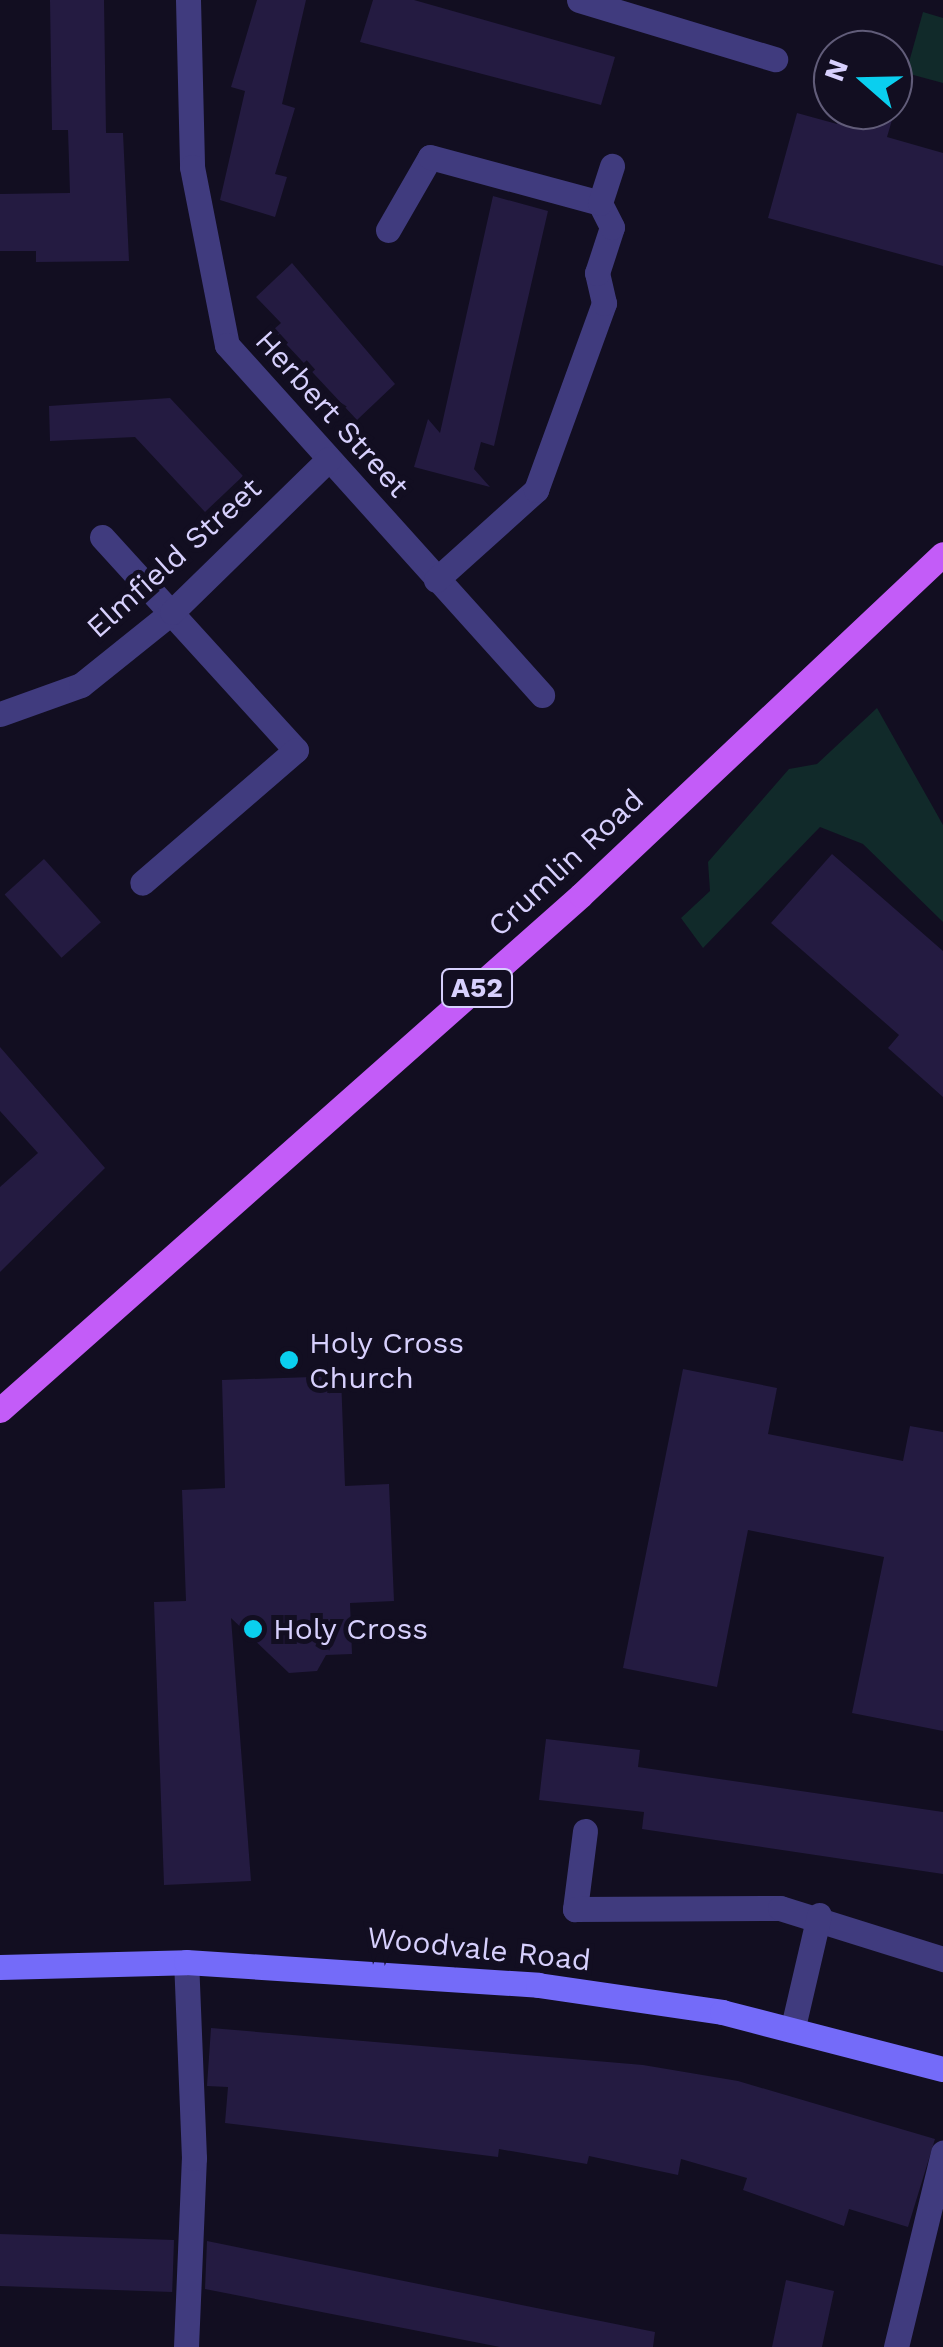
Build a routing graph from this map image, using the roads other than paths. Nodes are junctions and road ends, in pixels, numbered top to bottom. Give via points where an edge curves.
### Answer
1 (188, 0) edge
2 (579, 0) edge
3 (775, 59) dead end
4 (612, 166) dead end
5 (600, 204) junction
6 (388, 230) dead end
7 (328, 460) junction
8 (102, 537) dead end
9 (943, 554) edge
10 (436, 580) junction
11 (172, 612) junction
12 (542, 695) dead end
13 (0, 714) edge
14 (142, 882) dead end
15 (0, 1410) edge
16 (585, 1831) dead end
17 (819, 1915) junction
18 (943, 1959) edge
19 (186, 1962) junction
20 (0, 1967) edge
21 (794, 2028) junction
22 (943, 2069) edge
23 (943, 2153) edge
24 (186, 2347) edge
25 (896, 2347) edge

1 - 7 street, Herbert Street via 192,167 227,345
2 - 3 street
4 - 5 street
5 - 6 street via 430,158
5 - 10 street via 612,228 597,273 604,303 536,490
7 - 10 street, Herbert Street
7 - 11 street, Elmfield Street
8 - 11 street
9 - 15 main road, Crumlin Road / A52 via 582,895
10 - 12 street, Herbert Street
11 - 13 street, Elmfield Street via 80,684
11 - 14 street via 296,750
16 - 17 street via 576,1910
17 - 18 street
17 - 21 street
19 - 20 main road, Woodvale Road
19 - 21 main road, Woodvale Road via 538,1985
19 - 24 street via 194,2158
21 - 22 main road, Woodvale Road
23 - 25 street

